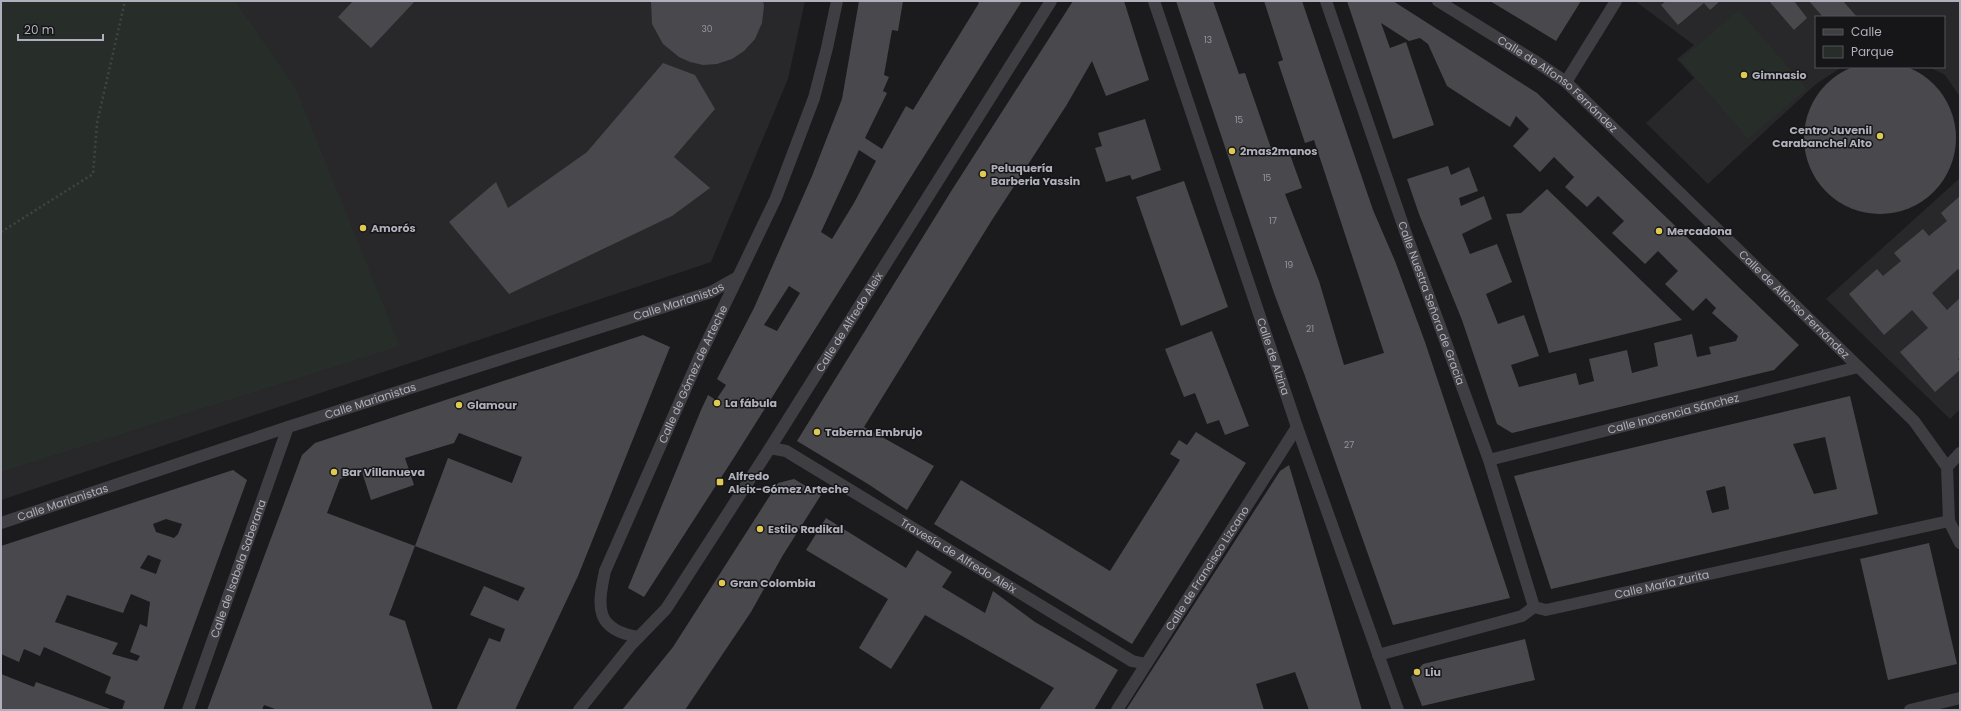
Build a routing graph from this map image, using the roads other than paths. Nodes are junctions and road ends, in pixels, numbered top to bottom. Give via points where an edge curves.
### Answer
1 (837, 1) edge
2 (1051, 1) edge
3 (1154, 1) edge
4 (1326, 1) edge
5 (1438, 1) edge
6 (1616, 1) edge
7 (1566, 82) junction
8 (738, 277) junction
9 (1858, 367) junction
10 (288, 427) junction
11 (1297, 427) junction
12 (770, 448) junction
13 (1960, 453) edge
14 (1489, 460) junction
15 (1946, 467) junction
16 (1949, 521) junction
17 (1, 523) edge
18 (1960, 543) edge
19 (1534, 607) junction
20 (639, 636) junction
21 (1378, 655) junction
22 (1146, 664) junction
23 (1960, 698) edge
24 (188, 710) edge
25 (579, 710) edge
26 (1117, 710) edge
27 (1398, 710) edge
28 (1910, 710) edge

1 - 8 street, Calle de Gómez de Arteche via 814,98 776,198
2 - 12 street, Calle de Alfredo Aleix
3 - 11 street, Calle de Alzina
4 - 14 street, Calle Nuestra Señora de Gracia via 1405,231
5 - 7 street, Calle de Alfonso Fernández
6 - 7 street
7 - 9 street, Calle de Alfonso Fernández
8 - 10 street, Calle Marianistas via 711,292
8 - 20 street, Calle de Gómez de Arteche via 700,356 605,571 599,605 603,616 613,628 626,635
9 - 14 street, Calle Inocencia Sánchez
9 - 15 street, Calle de Alfonso Fernández via 1914,421
10 - 17 street, Calle Marianistas
10 - 24 street, Calle de Isabela Saberana
11 - 21 street, Calle de Alzina
11 - 22 street, Calle de Francisco Lizcano
12 - 20 street, Calle de Alfredo Aleix via 666,608
12 - 22 street, Travesía de Alfredo Aleix via 786,451 1132,661
13 - 15 street
14 - 19 street, Calle Nuestra Señora de Gracia
15 - 16 street
16 - 18 street
16 - 19 street, Calle María Zurita via 1546,610
19 - 21 street via 1522,616
20 - 25 street, Calle de Alfredo Aleix
21 - 27 street, Calle de Alzina
22 - 26 street, Calle de Francisco Lizcano
23 - 28 street

